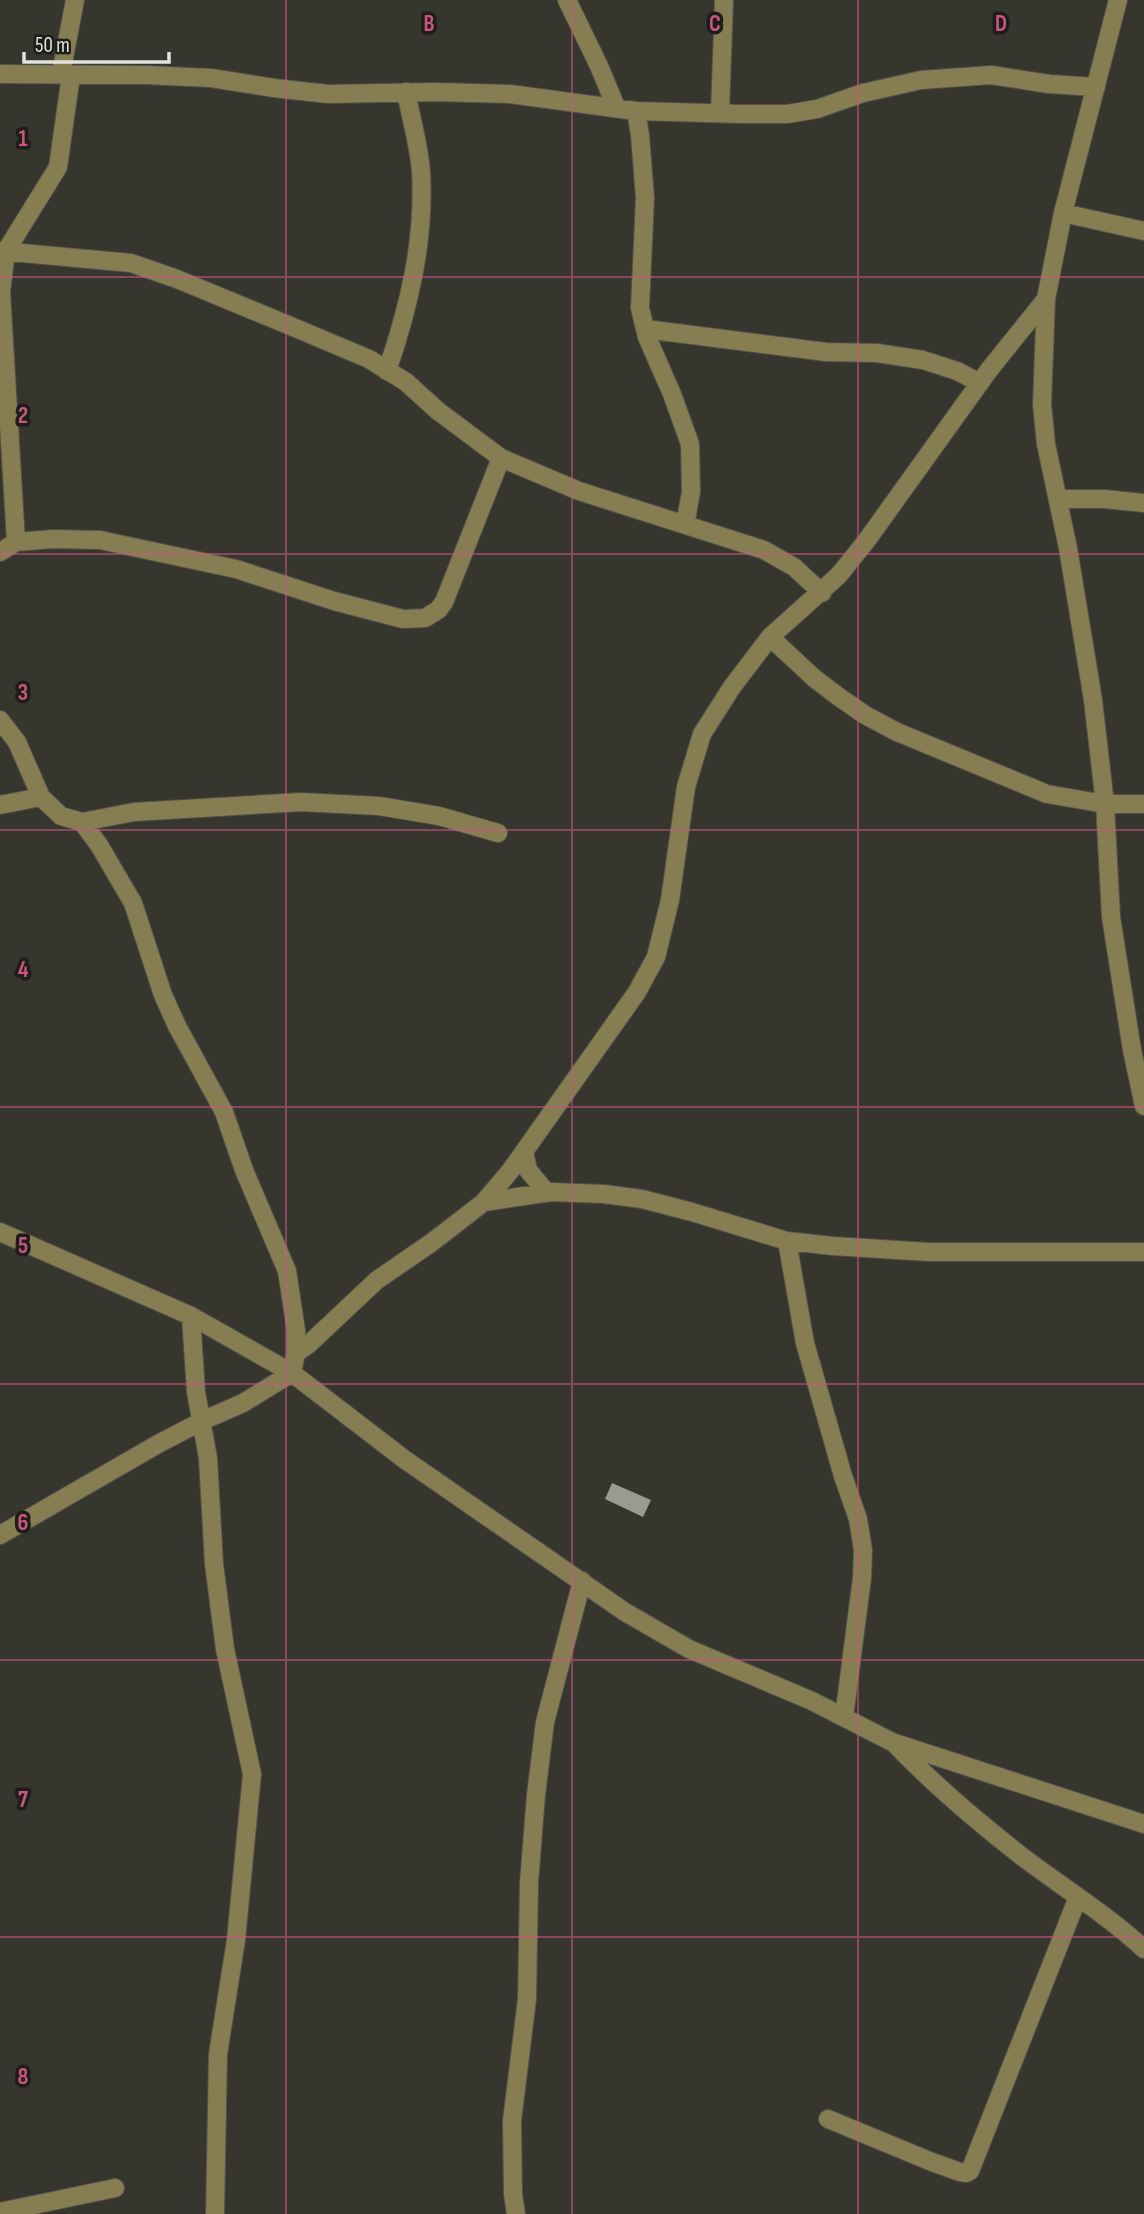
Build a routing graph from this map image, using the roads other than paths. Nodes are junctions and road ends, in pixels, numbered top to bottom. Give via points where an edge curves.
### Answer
1 (75, 0) edge
2 (567, 0) edge
3 (724, 0) edge
4 (1118, 0) edge
5 (0, 74) edge
6 (66, 75) junction
7 (1096, 87) junction
8 (406, 92) junction
9 (616, 107) junction
10 (636, 111) junction
11 (720, 113) junction
12 (1063, 213) junction
13 (1144, 230) edge
14 (3, 251) edge
15 (1046, 299) junction
16 (645, 329) junction
17 (387, 371) junction
18 (980, 383) junction
19 (501, 458) junction
20 (1058, 499) junction
21 (1144, 503) edge
22 (685, 525) junction
23 (16, 542) junction
24 (0, 552) edge
25 (822, 593) junction
26 (769, 638) junction
27 (0, 720) edge
28 (41, 797) junction
29 (1105, 804) junction
30 (1144, 804) edge
31 (0, 805) edge
32 (82, 822) junction
33 (498, 833) dead end
34 (1144, 1106) edge
35 (524, 1152) junction
36 (547, 1193) junction
37 (484, 1202) junction
38 (0, 1232) edge
39 (787, 1241) junction
40 (1144, 1252) edge
41 (191, 1316) junction
42 (296, 1353) junction
43 (292, 1373) junction
44 (202, 1421) junction
45 (0, 1535) edge
46 (582, 1581) junction
47 (844, 1717) junction
48 (892, 1742) junction
49 (1144, 1824) edge
50 (1078, 1897) junction
51 (1144, 1949) edge
52 (828, 2119) dead end
53 (115, 2188) dead end
54 (0, 2212) edge
55 (215, 2214) edge
56 (516, 2214) edge

1 - 6 street
2 - 9 street
3 - 11 street
4 - 7 street
5 - 6 street
6 - 8 street via 211,78 328,94
6 - 14 street via 58,167
7 - 11 street via 991,75 921,80 787,114
7 - 12 street
8 - 9 street via 510,94
8 - 17 street via 419,159 421,207 410,301
9 - 10 street
10 - 11 street
10 - 16 street via 645,198 640,307
12 - 13 street
12 - 15 street
14 - 17 street via 131,263 369,359
14 - 23 street via 1,292
15 - 18 street
15 - 20 street via 1042,404
16 - 18 street via 923,360
16 - 22 street via 690,444 691,492
17 - 19 street
18 - 25 street via 867,540
19 - 22 street via 579,491
19 - 23 street via 444,602 425,618 403,619 236,569 100,540
20 - 21 street
20 - 29 street via 1085,642
22 - 25 street via 764,550 794,567
23 - 24 street
25 - 26 street
26 - 29 street via 839,697 897,732 1047,794
26 - 35 street via 702,734 686,787 670,900 656,957 637,992
27 - 28 street via 17,742
28 - 31 street
28 - 32 street via 61,816
29 - 30 street
29 - 34 street via 1111,917
32 - 33 street via 134,812 301,802 379,806 439,816
32 - 42 street via 133,903 163,995 224,1112 286,1270
35 - 36 street via 528,1170
35 - 37 street
36 - 37 street
36 - 39 street via 642,1199
37 - 42 street via 377,1280
38 - 41 street
39 - 40 street via 929,1252
39 - 47 street via 805,1343 858,1519 863,1550
41 - 43 street
41 - 44 street
42 - 43 street
43 - 44 street
43 - 46 street via 404,1459
44 - 45 street
44 - 55 street via 225,1648 252,1774 236,1940 218,2054
46 - 47 street via 689,1649
46 - 56 street via 545,1722 536,1795 527,1999 512,2121
47 - 48 street
48 - 49 street
48 - 50 street via 970,1813
50 - 51 street
50 - 52 street via 970,2171 960,2172
53 - 54 street

